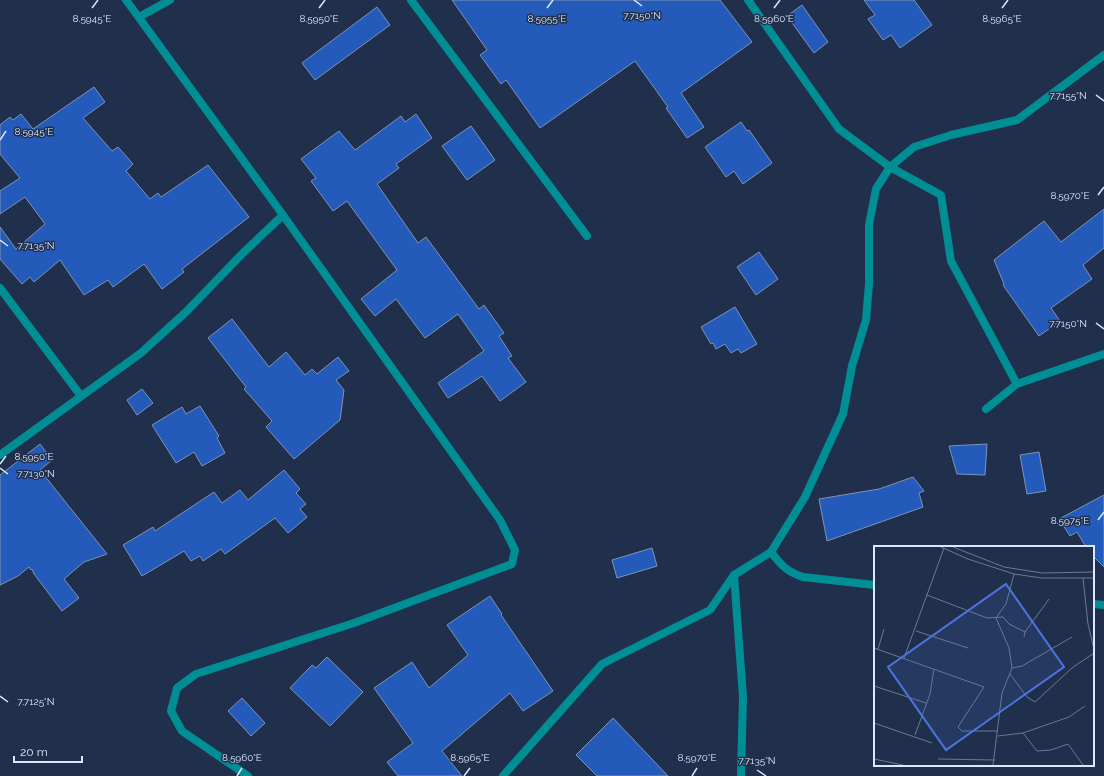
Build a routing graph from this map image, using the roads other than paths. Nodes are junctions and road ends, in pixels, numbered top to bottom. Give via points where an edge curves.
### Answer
1 (126, 0) edge
2 (170, 0) edge
3 (411, 0) edge
4 (748, 0) edge
5 (139, 17) junction
6 (1104, 55) edge
7 (890, 167) junction
8 (283, 215) junction
9 (587, 236) dead end
10 (0, 288) edge
11 (1104, 354) edge
12 (1017, 384) junction
13 (81, 396) junction
14 (986, 409) dead end
15 (0, 455) edge
16 (771, 552) junction
17 (734, 575) junction
18 (874, 585) edge
19 (1094, 604) edge
20 (1104, 605) edge
21 (248, 776) edge
22 (503, 776) edge
23 (741, 776) edge

1 - 5 street
2 - 5 street
3 - 9 street
4 - 7 street via 839,129
5 - 8 street
6 - 7 street via 1018,120 951,135 914,147
7 - 12 street via 941,195 951,261
7 - 16 street via 876,189 869,224 866,320 852,366 843,414 805,497
8 - 13 street via 141,353
8 - 21 street via 500,520 515,550 512,564 354,623 196,674 177,688 171,711 182,731
10 - 13 street
11 - 12 street
12 - 14 street
13 - 15 street
16 - 17 street
16 - 18 street via 782,566 803,577
17 - 22 street via 710,610 602,664
17 - 23 street via 743,697
19 - 20 street

